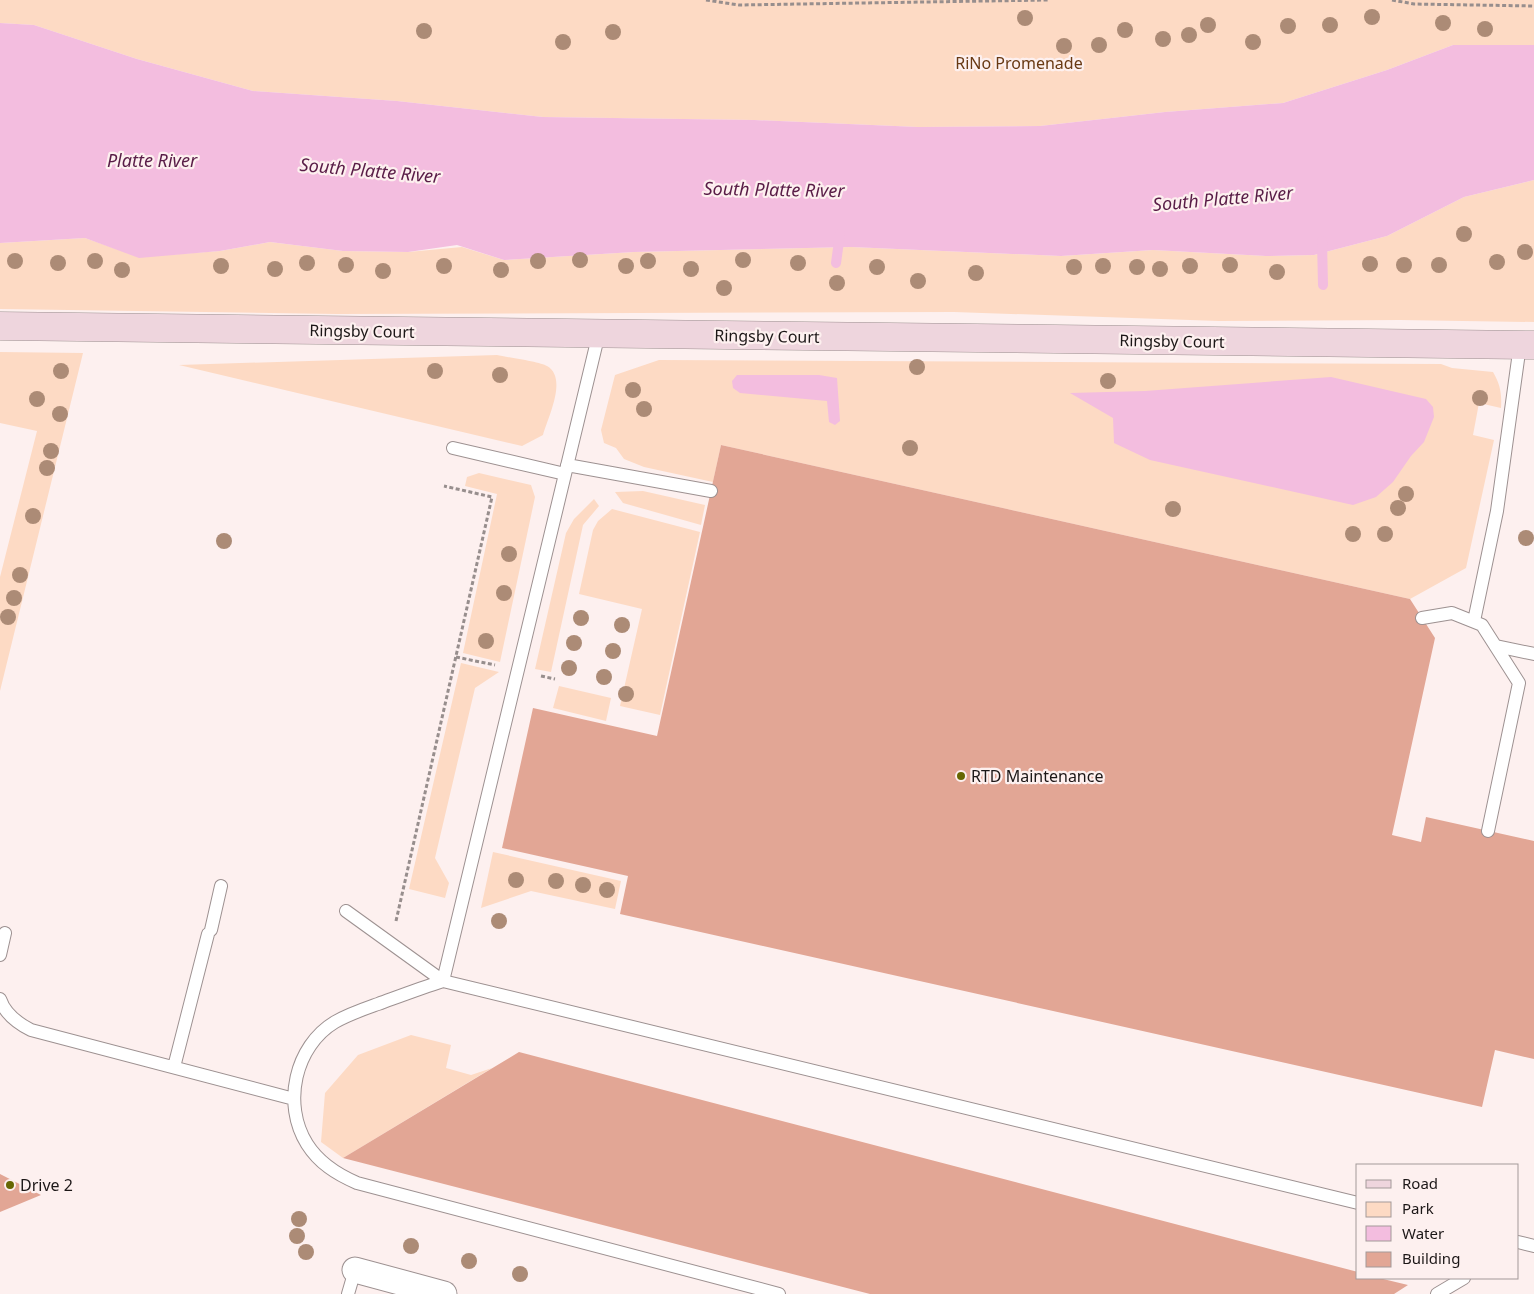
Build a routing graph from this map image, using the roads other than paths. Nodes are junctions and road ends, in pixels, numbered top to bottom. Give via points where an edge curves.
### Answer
1 (0, 326) edge
2 (599, 334) junction
3 (1527, 345) edge
4 (453, 448) dead end
5 (566, 470) junction
6 (711, 492) dead end
7 (1422, 618) dead end
8 (1474, 622) junction
9 (1496, 646) junction
10 (1534, 654) edge
11 (1488, 831) dead end
12 (221, 886) dead end
13 (346, 911) dead end
14 (5, 932) dead end
15 (0, 955) edge
16 (443, 981) junction
17 (0, 999) edge
18 (174, 1067) junction
19 (294, 1099) junction
20 (1356, 1203) edge
21 (1519, 1244) edge
22 (1534, 1246) edge
23 (355, 1270) joint
24 (1462, 1279) edge
25 (348, 1294) edge
26 (444, 1294) edge
27 (779, 1294) edge
28 (1438, 1294) edge

1 - 2 street, Ringsby Court
2 - 3 street, Ringsby Court
2 - 5 lane
3 - 8 lane
4 - 5 lane
5 - 6 lane
5 - 16 lane
7 - 8 lane via 1452,613
8 - 9 lane via 1482,625
9 - 10 lane
9 - 11 lane via 1519,683
12 - 18 lane
13 - 16 lane
14 - 15 lane
16 - 19 lane via 353,1013 329,1026 309,1048 302,1062
16 - 20 lane
17 - 18 lane via 9,1015 31,1030
18 - 19 lane
19 - 27 lane via 298,1122 314,1154 330,1169 357,1184
21 - 22 lane
23 - 25 lane
23 - 26 street
24 - 28 lane

